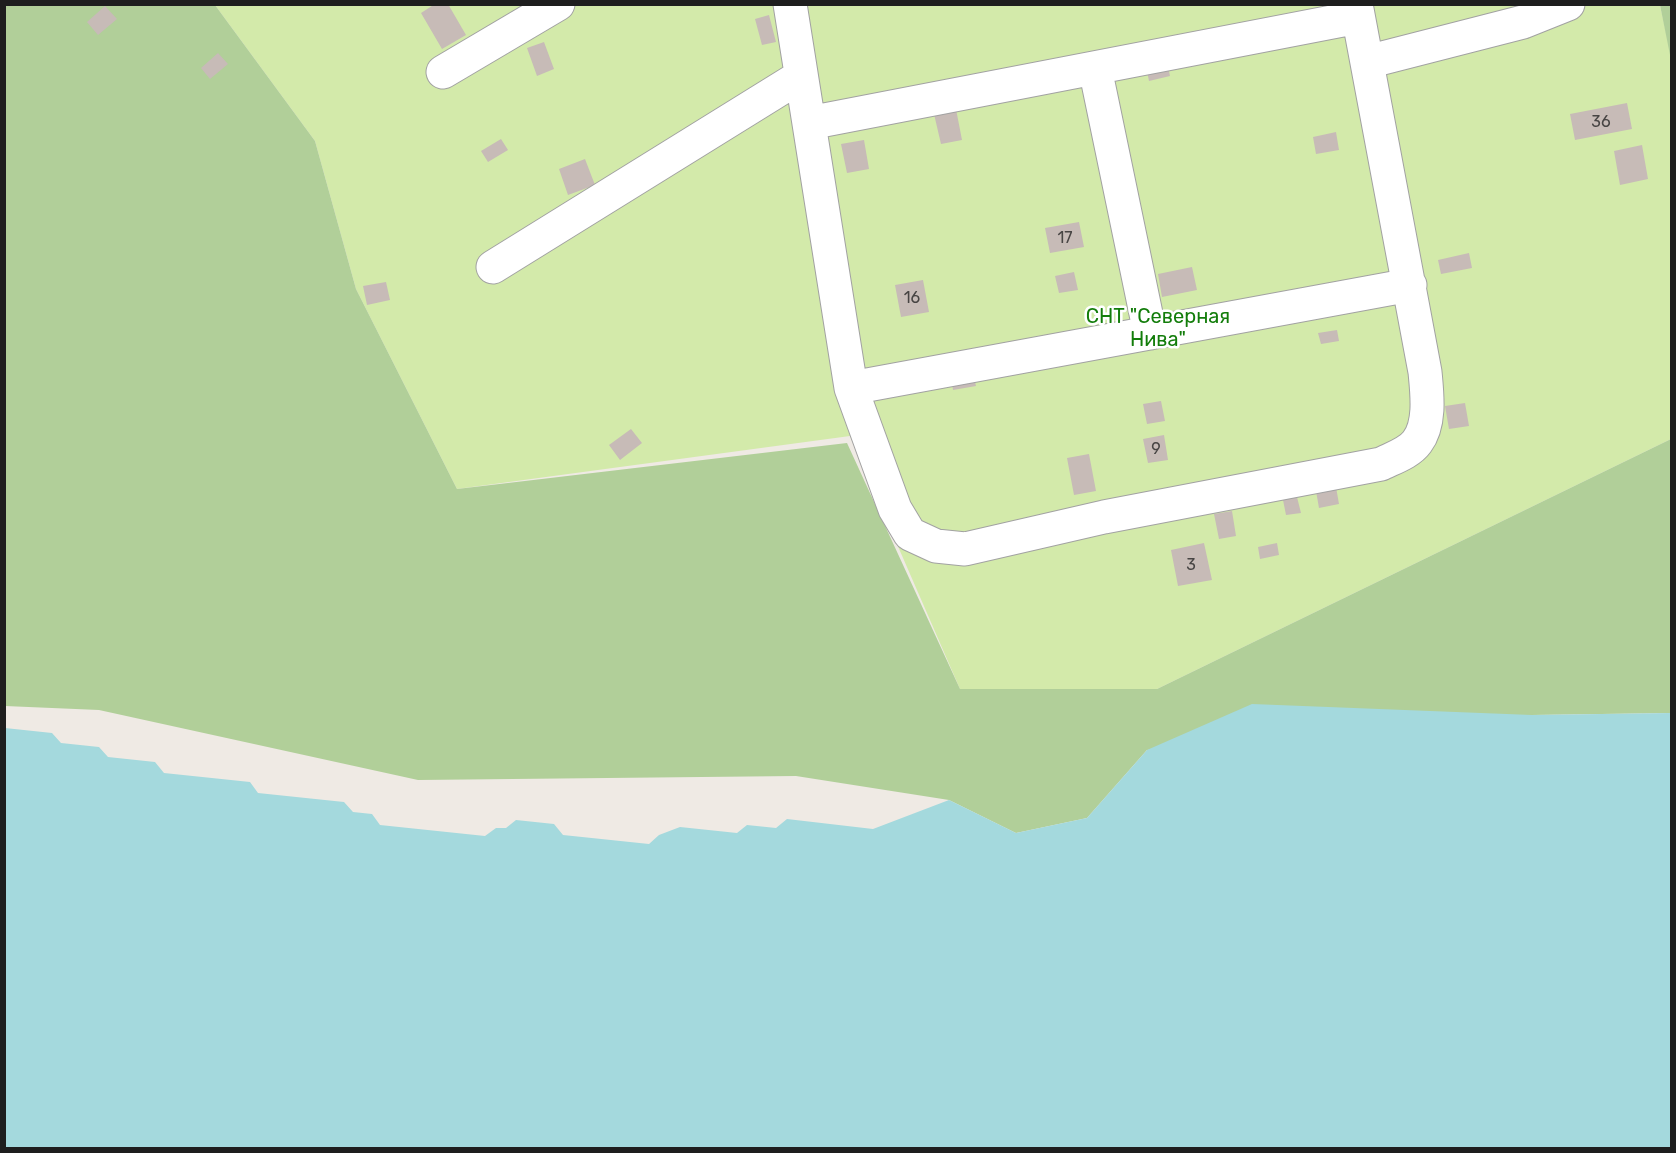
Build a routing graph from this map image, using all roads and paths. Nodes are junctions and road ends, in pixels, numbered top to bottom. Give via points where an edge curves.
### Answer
1 (558, 4) edge
2 (790, 4) edge
3 (1568, 4) edge
4 (1357, 11) edge
5 (1366, 62) junction
6 (1095, 68) junction
7 (442, 72) dead end
8 (801, 76) junction
9 (809, 123) junction
10 (493, 267) dead end
11 (1410, 285) junction
12 (1150, 333) junction
13 (851, 388) junction

1 - 7 lane
2 - 8 lane
3 - 5 lane via 1523,22
4 - 5 lane
4 - 6 lane
5 - 11 lane
6 - 9 lane
6 - 12 lane
8 - 9 lane
8 - 10 lane
9 - 13 lane
11 - 12 lane
11 - 13 lane via 1427,400 1424,426 1417,442 1405,452 1381,464 1104,517 965,549 936,546 910,534 895,509
12 - 13 lane

